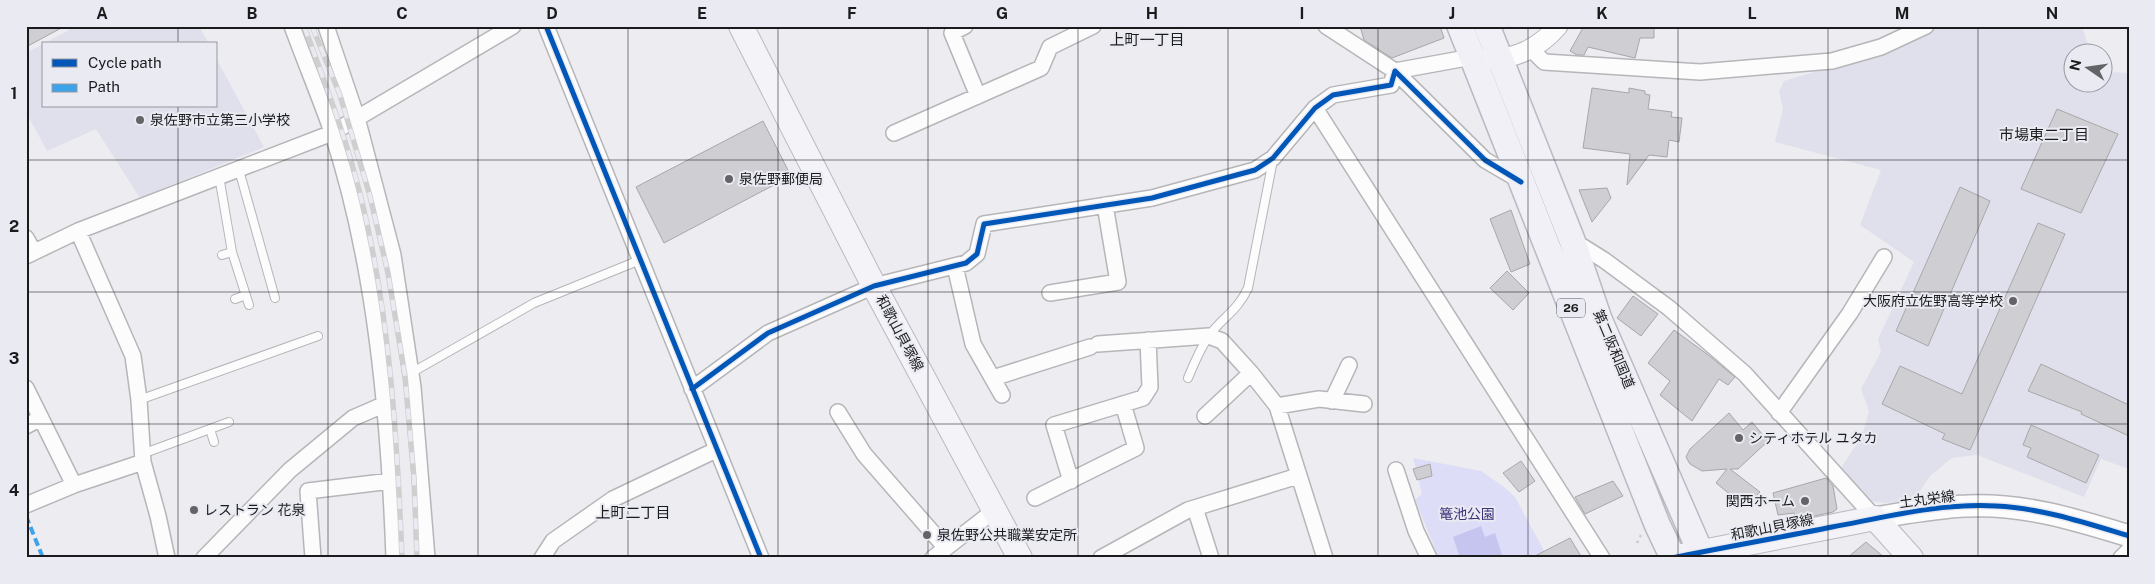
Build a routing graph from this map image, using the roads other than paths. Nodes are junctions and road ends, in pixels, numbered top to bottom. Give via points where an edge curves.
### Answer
1 (292, 26) edge
2 (326, 26) edge
3 (513, 26) edge
4 (546, 26) edge
5 (741, 26) edge
6 (966, 26) edge
7 (1093, 26) edge
8 (1326, 26) edge
9 (1460, 26) edge
10 (1487, 26) edge
11 (1558, 26) edge
12 (1926, 26) edge
13 (1531, 49) junction
14 (1472, 57) junction
15 (1500, 59) junction
16 (1395, 71) junction
17 (978, 96) junction
18 (1315, 108) junction
19 (357, 118) junction
20 (332, 133) junction
21 (894, 133) dead end
22 (1273, 158) junction
23 (238, 170) junction
24 (219, 176) junction
25 (1521, 182) junction
26 (1105, 205) junction
27 (78, 231) junction
28 (26, 238) edge
29 (1572, 240) junction
30 (232, 252) junction
31 (30, 254) edge
32 (222, 255) dead end
33 (1884, 258) dead end
34 (640, 260) junction
35 (955, 266) junction
36 (874, 286) junction
37 (1050, 293) dead end
38 (246, 295) junction
39 (274, 298) dead end
40 (235, 299) dead end
41 (249, 305) dead end
42 (318, 336) dead end
43 (1209, 336) junction
44 (1148, 340) junction
45 (1349, 365) dead end
46 (411, 373) junction
47 (1251, 373) junction
48 (993, 378) junction
49 (1188, 378) dead end
50 (26, 388) edge
51 (692, 389) junction
52 (1002, 394) dead end
53 (138, 400) junction
54 (1332, 401) junction
55 (1123, 404) junction
56 (1364, 404) dead end
57 (383, 405) junction
58 (1277, 406) junction
59 (838, 412) dead end
60 (1779, 413) junction
61 (1205, 416) dead end
62 (41, 418) junction
63 (229, 422) dead end
64 (26, 426) edge
65 (210, 430) junction
66 (214, 442) dead end
67 (716, 450) junction
68 (142, 458) junction
69 (290, 470) junction
70 (1396, 470) dead end
71 (1298, 476) junction
72 (391, 481) junction
73 (1071, 481) junction
74 (74, 485) junction
75 (308, 491) junction
76 (1035, 498) dead end
77 (26, 505) edge
78 (1195, 508) junction
79 (995, 510) junction
80 (1876, 518) junction
81 (2129, 536) edge
82 (946, 548) junction
83 (2129, 550) edge
84 (1702, 555) edge
85 (167, 558) edge
86 (204, 558) edge
87 (313, 558) edge
88 (394, 558) edge
89 (427, 558) edge
90 (542, 558) edge
91 (761, 558) edge
92 (933, 558) edge
93 (1020, 558) edge
94 (1101, 558) edge
95 (1211, 558) edge
96 (1325, 558) edge
97 (1429, 558) edge
98 (1602, 558) edge
99 (1673, 558) edge
100 (1912, 558) edge
101 (2121, 558) edge

1 - 20 street
2 - 19 street
3 - 19 street
4 - 34 street
5 - 36 main road, 和歌山貝塚線
6 - 17 street via 952,33
7 - 17 street via 1050,47 1041,68
8 - 16 street
9 - 14 highway, 第二阪和国道 / 26
10 - 15 highway, 第二阪和国道 / 26
11 - 13 street
12 - 13 street via 1881,47 1832,61 1700,72 1544,62
13 - 15 street
14 - 15 street
14 - 16 street
14 - 25 highway, 第二阪和国道 / 26
15 - 29 highway, 第二阪和国道 / 26
16 - 18 street via 1391,85 1333,95
16 - 25 street via 1485,160
17 - 21 street
18 - 22 street
18 - 98 street
19 - 20 street
19 - 46 street via 393,255
20 - 23 street
20 - 57 street via 372,300
22 - 26 street via 1256,170 1152,198
22 - 43 lane via 1248,288 1242,301
23 - 24 street
23 - 39 lane
24 - 27 street
24 - 30 lane
25 - 99 highway, 第二阪和国道 / 26
26 - 35 street via 984,224 977,254 966,263
26 - 37 street via 1118,282
27 - 31 street
27 - 53 street via 133,356
28 - 31 street
29 - 60 street via 1669,308 1745,374
29 - 84 highway, 第二阪和国道 / 26 via 1600,319
30 - 32 lane
30 - 38 lane
33 - 60 street via 1850,314
34 - 46 lane via 534,303
34 - 51 street
35 - 36 street
35 - 48 street via 973,344
36 - 51 street via 768,333
36 - 79 main road, 和歌山貝塚線
38 - 40 lane
38 - 41 lane
42 - 53 lane
43 - 44 street
43 - 47 street via 1222,341
43 - 49 lane
44 - 48 street via 1094,345
44 - 55 street via 1150,387 1143,398
45 - 54 street
46 - 89 street
47 - 58 street
47 - 61 street
48 - 52 street
50 - 62 street
51 - 67 street
53 - 68 street
54 - 56 street
54 - 58 street via 1319,399
55 - 73 street via 1136,448
55 - 73 street via 1054,425
57 - 69 street via 353,418
57 - 72 street
58 - 71 street
59 - 82 street via 864,454
60 - 80 street
62 - 64 street
62 - 74 street
63 - 65 lane
65 - 66 lane
65 - 68 lane
67 - 90 street via 613,499 553,541
67 - 91 street
68 - 74 street
68 - 85 street
69 - 75 street
69 - 86 street
70 - 97 street via 1416,531
71 - 78 street
71 - 96 street
72 - 75 street
72 - 88 street
73 - 76 street
74 - 77 street
75 - 87 street
78 - 94 street
78 - 95 street
79 - 82 street
79 - 93 main road, 和歌山貝塚線
80 - 81 main road, 土丸栄線 via 1949,507 1998,506 2078,521
80 - 84 main road, 和歌山貝塚線
80 - 100 main road
82 - 92 street
83 - 101 street
84 - 99 main road, 和歌山貝塚線

